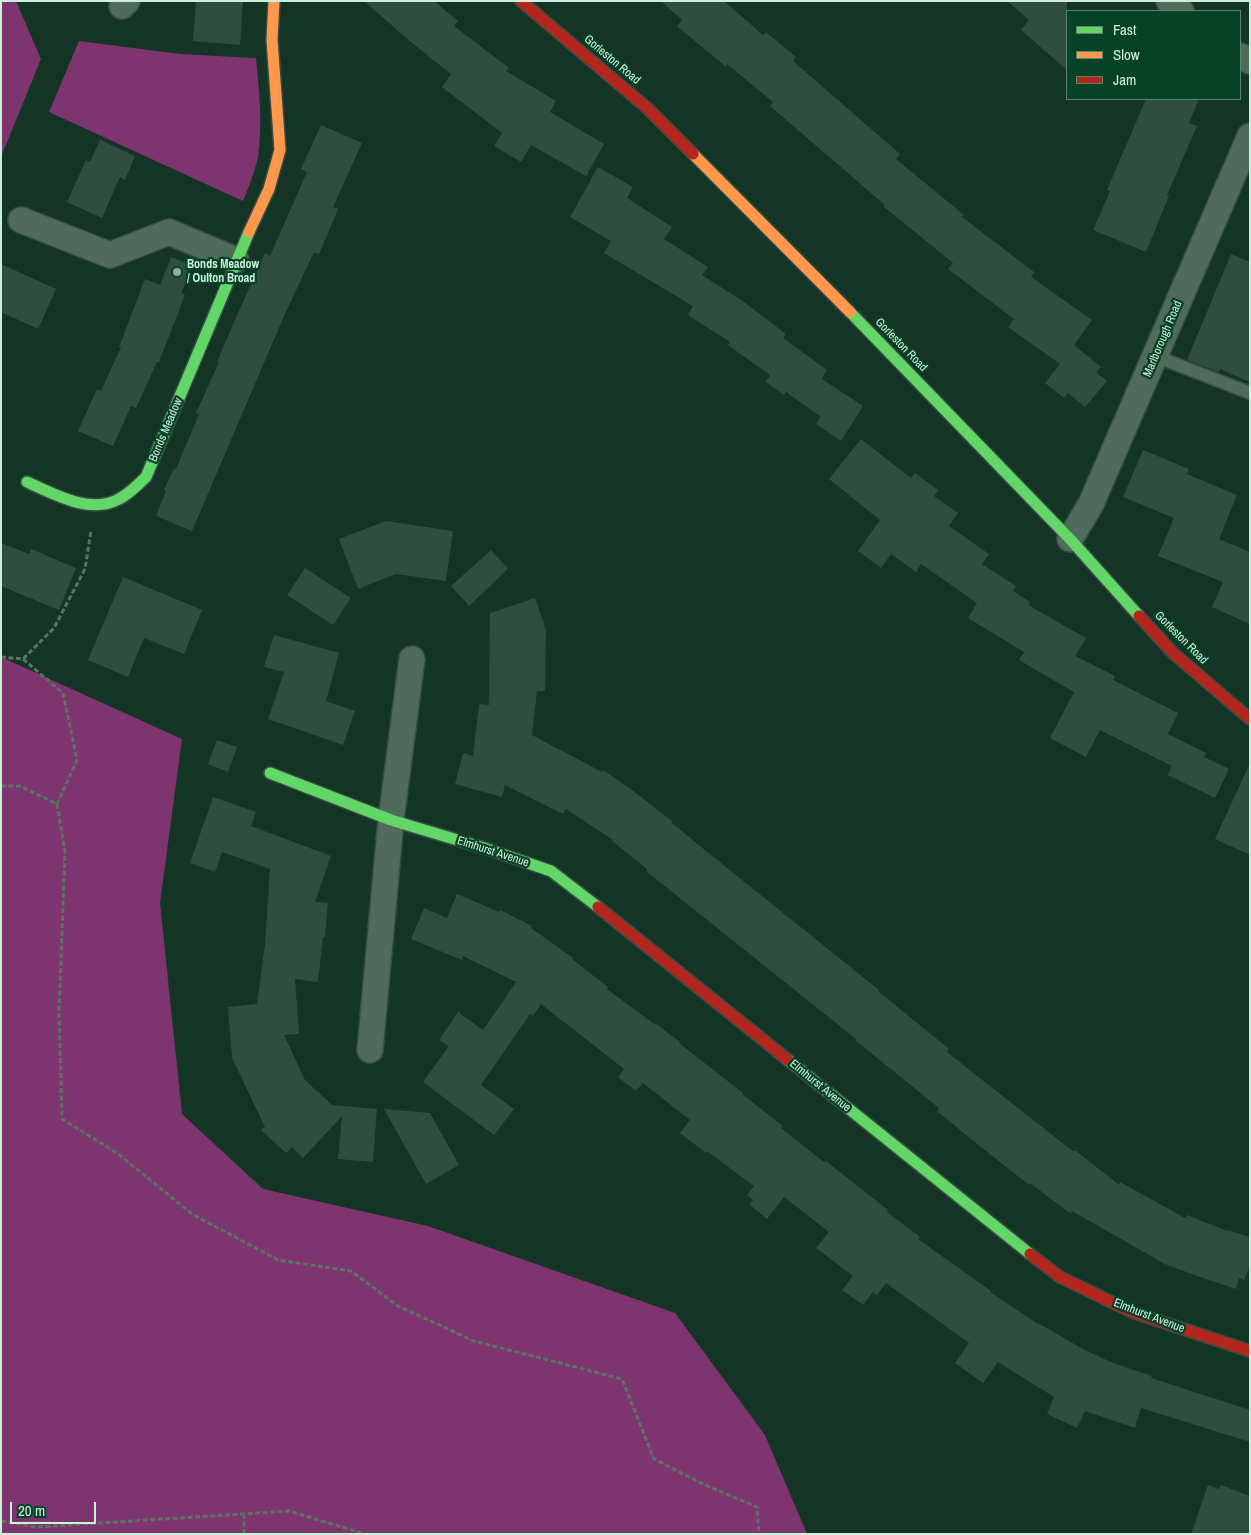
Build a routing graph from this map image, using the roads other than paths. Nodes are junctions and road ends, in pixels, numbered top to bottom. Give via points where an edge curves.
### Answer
1 (274, 1) edge
2 (522, 1) edge
3 (1169, 1) edge
4 (1180, 10) edge
5 (1250, 136) edge
6 (21, 220) dead end
7 (236, 260) junction
8 (1155, 356) junction
9 (1250, 393) edge
10 (27, 482) dead end
11 (1070, 539) junction
12 (412, 660) dead end
13 (1250, 719) edge
14 (270, 774) dead end
15 (392, 820) junction
16 (370, 1050) dead end
17 (1250, 1351) edge

1 - 7 street, Bonds Meadow via 272,40 280,150 269,189
2 - 11 street, Gorleston Road via 646,106
3 - 4 street
5 - 8 street, Marlborough Road
6 - 7 street via 110,255 168,232
7 - 10 street, Bonds Meadow via 146,478 117,501 94,505 76,502
8 - 9 lane
8 - 11 street, Marlborough Road via 1091,504
11 - 13 street, Gorleston Road via 1173,653
12 - 15 street
14 - 15 street, Elmhurst Avenue
15 - 16 street
15 - 17 street, Elmhurst Avenue via 551,871 1060,1276 1132,1312

